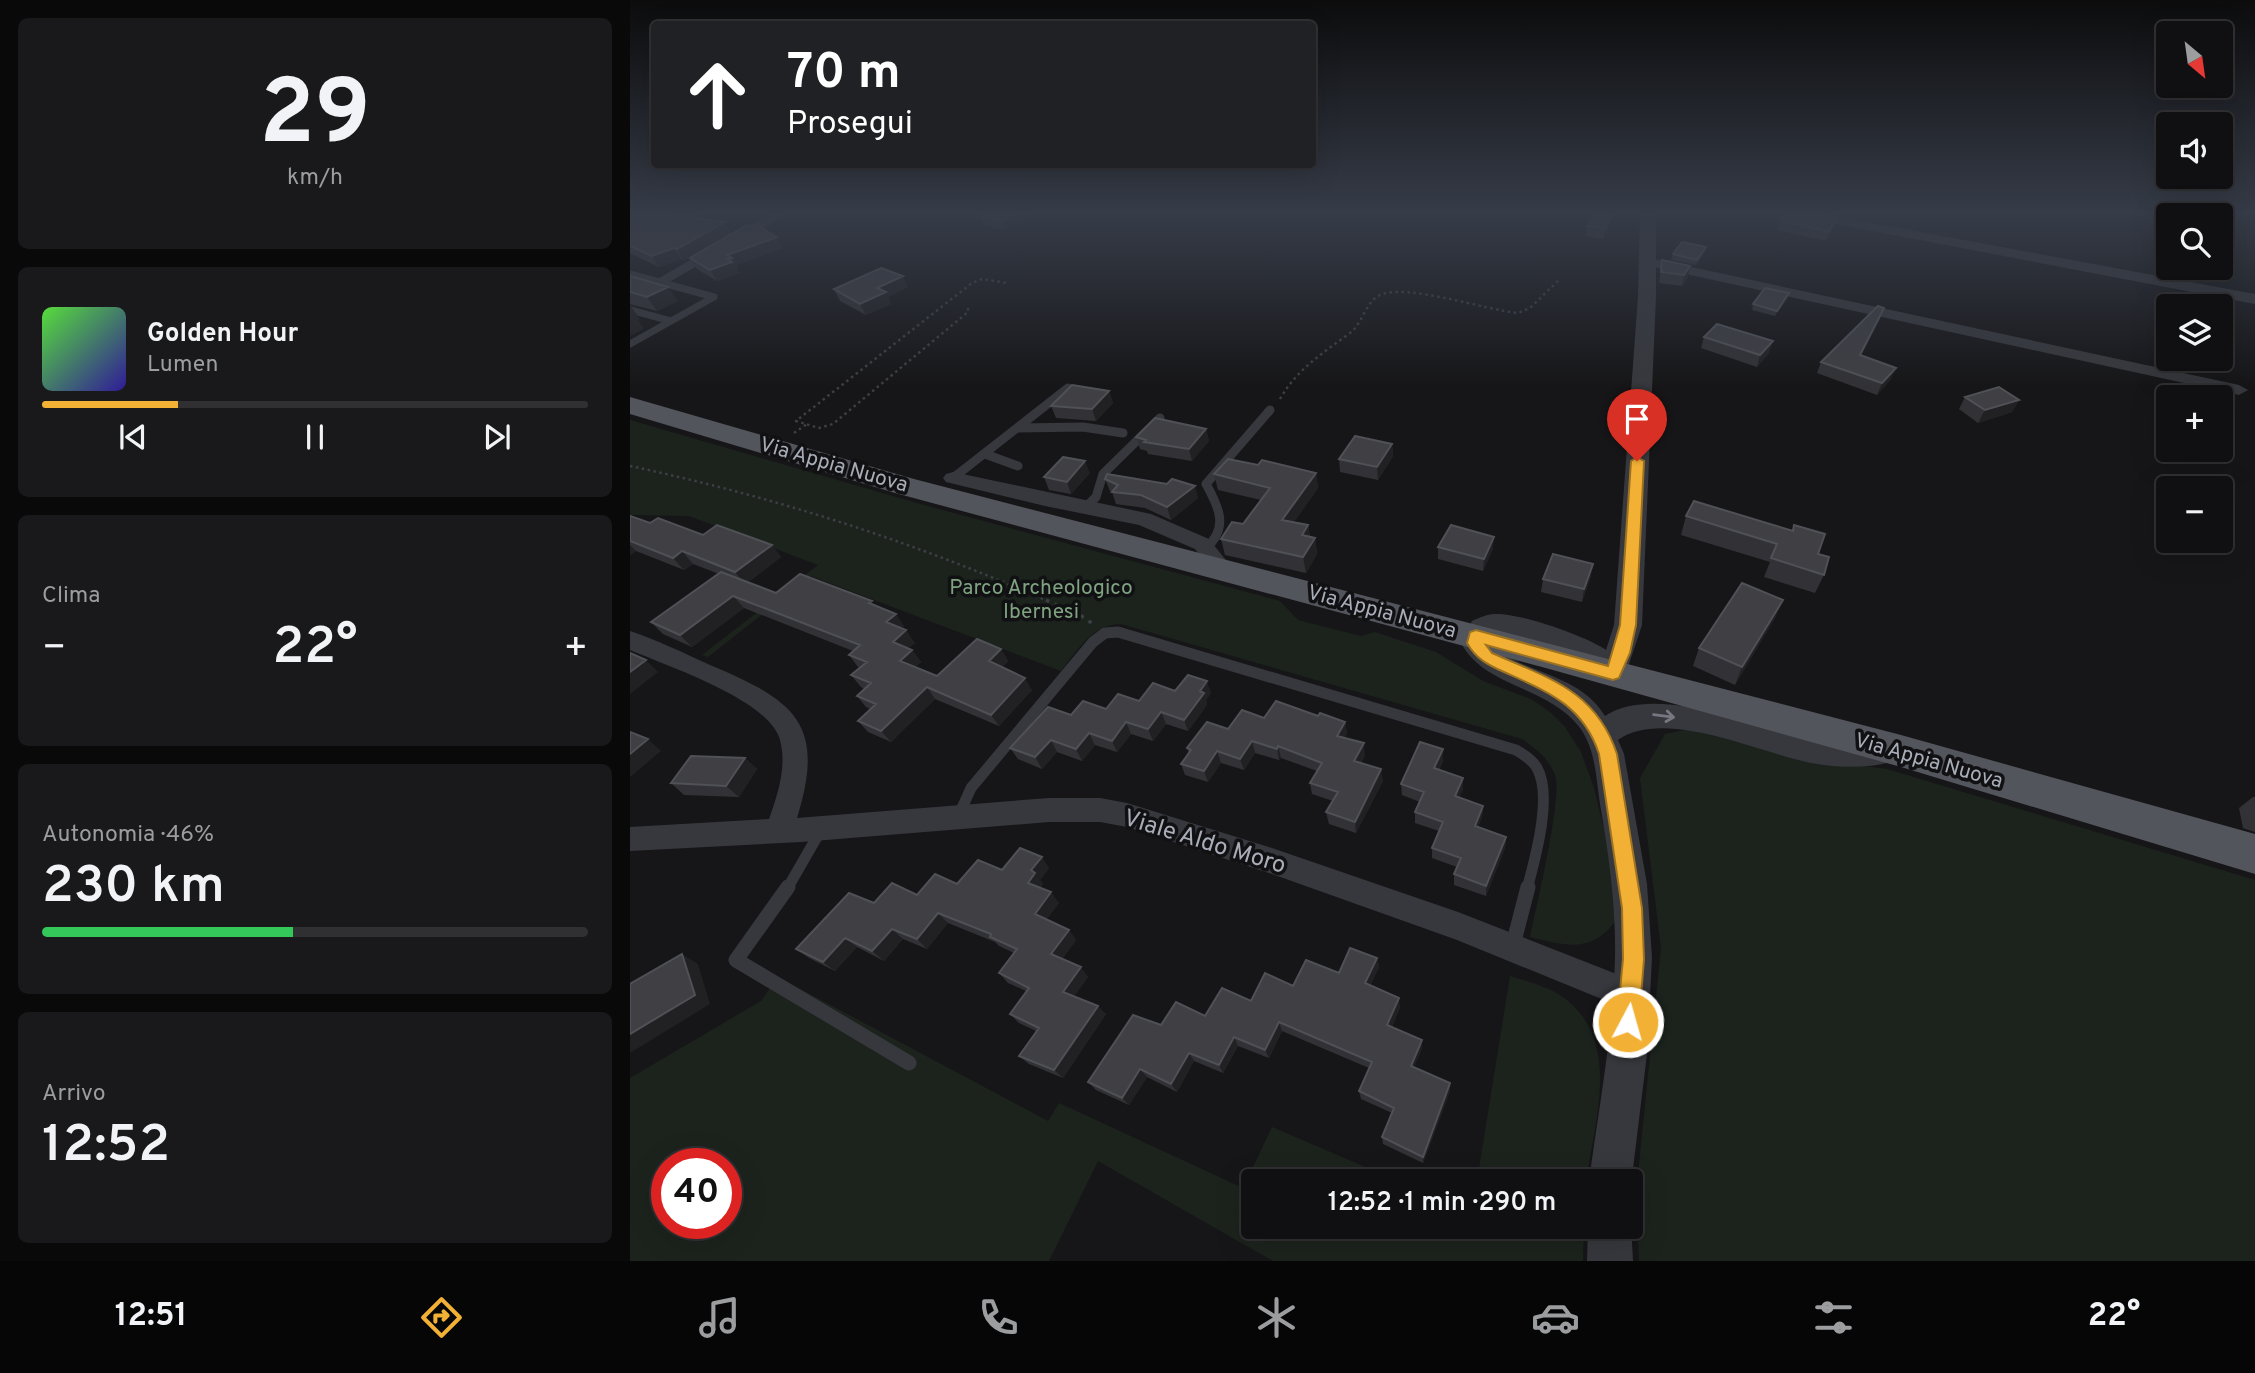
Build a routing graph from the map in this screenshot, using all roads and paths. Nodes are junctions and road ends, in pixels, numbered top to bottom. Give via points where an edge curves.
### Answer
1 (681, 270) edge
2 (1646, 270) edge
3 (1687, 270) edge
4 (2100, 270) edge
5 (630, 274) edge
6 (661, 281) junction
7 (1559, 281) dead end
8 (1007, 283) dead end
9 (2255, 299) edge
10 (968, 308) dead end
11 (630, 310) edge
12 (671, 321) junction
13 (630, 344) edge
14 (1068, 388) edge
15 (2239, 390) dead end
16 (630, 405) edge
17 (1270, 410) joint
18 (1160, 418) edge
19 (1018, 428) junction
20 (1123, 433) dead end
21 (985, 454) junction
22 (630, 466) edge
23 (1018, 466) dead end
24 (953, 478) joint
25 (1086, 507) junction
26 (1214, 559) junction
27 (1105, 633) junction
28 (1476, 636) junction
29 (630, 640) edge
30 (1613, 674) junction
31 (1605, 744) junction
32 (1901, 751) junction
33 (958, 817) junction
34 (822, 828) junction
35 (779, 831) junction
36 (630, 839) edge
37 (2255, 854) edge
38 (1513, 947) junction
39 (1631, 995) junction
40 (909, 1063) dead end
41 (1612, 1169) edge
42 (1610, 1239) edge
43 (1611, 1261) edge

1 - 6 street
2 - 30 street via 1628,625
3 - 15 street
4 - 9 street
5 - 6 lane
6 - 12 lane via 714,297
7 - 17 path via 1530,309 1518,313 1399,292 1379,296 1356,328 1320,352
8 - 10 path via 982,279 972,283 796,421 819,428 833,424
11 - 12 lane
12 - 13 lane
14 - 19 lane
16 - 26 main road, Via Appia Nuova via 906,486
17 - 26 lane via 1206,484 1222,512
18 - 25 lane via 1103,474 1096,497
19 - 20 lane via 1083,427
19 - 21 lane
21 - 23 lane
21 - 24 lane
22 - 27 path via 699,481 921,548 1080,615
24 - 25 street
25 - 26 street via 1144,519
26 - 28 main road, Via Appia Nuova
27 - 33 lane via 971,788
27 - 38 lane via 1118,632 1513,748 1528,758 1538,769 1545,803
28 - 30 main road, Via Appia Nuova
28 - 31 street via 1481,653 1566,695 1584,709
29 - 35 street via 744,689 768,702 787,723 794,741 796,776
30 - 32 main road, Via Appia Nuova
31 -> 32 street via 1622,720 1652,715 1822,751
31 - 39 street via 1632,908
32 - 37 main road, Via Appia Nuova
33 - 34 street, Viale Aldo Moro
33 - 38 street, Viale Aldo Moro via 1070,809 1127,815 1272,860
34 - 35 street, Viale Aldo Moro
34 - 40 lane via 793,879 736,960
35 - 36 street, Viale Aldo Moro
38 - 39 street, Viale Aldo Moro
39 - 41 street
42 - 43 street

